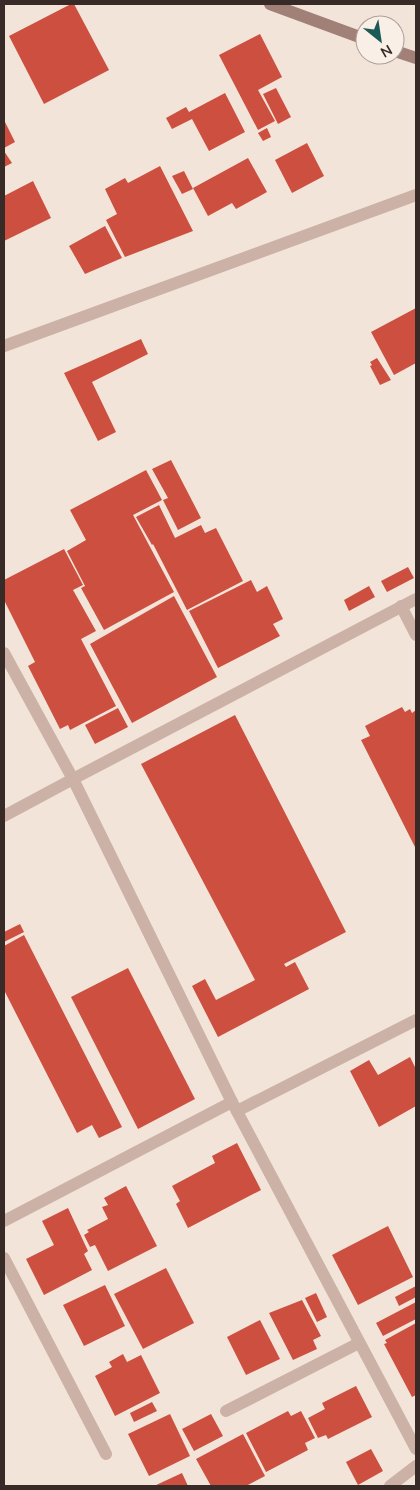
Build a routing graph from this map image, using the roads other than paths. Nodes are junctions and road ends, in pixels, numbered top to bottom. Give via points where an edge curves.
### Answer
1 (270, 4) edge
2 (355, 35) edge
3 (416, 195) edge
4 (4, 346) edge
5 (416, 599) edge
6 (401, 606) junction
7 (416, 635) edge
8 (4, 653) edge
9 (73, 779) junction
10 (4, 816) edge
11 (416, 1020) edge
12 (235, 1106) junction
13 (4, 1221) edge
14 (4, 1258) edge
15 (359, 1343) junction
16 (226, 1411) dead end
17 (416, 1448) edge
18 (106, 1454) dead end
19 (416, 1466) edge
20 (390, 1486) edge

1 - 2 main road
3 - 4 street
5 - 6 street
6 - 7 street
6 - 9 street
8 - 9 street
9 - 10 street
9 - 12 street
11 - 12 street
12 - 13 street
12 - 15 street
14 - 18 street
15 - 16 street
15 - 17 street
19 - 20 street

